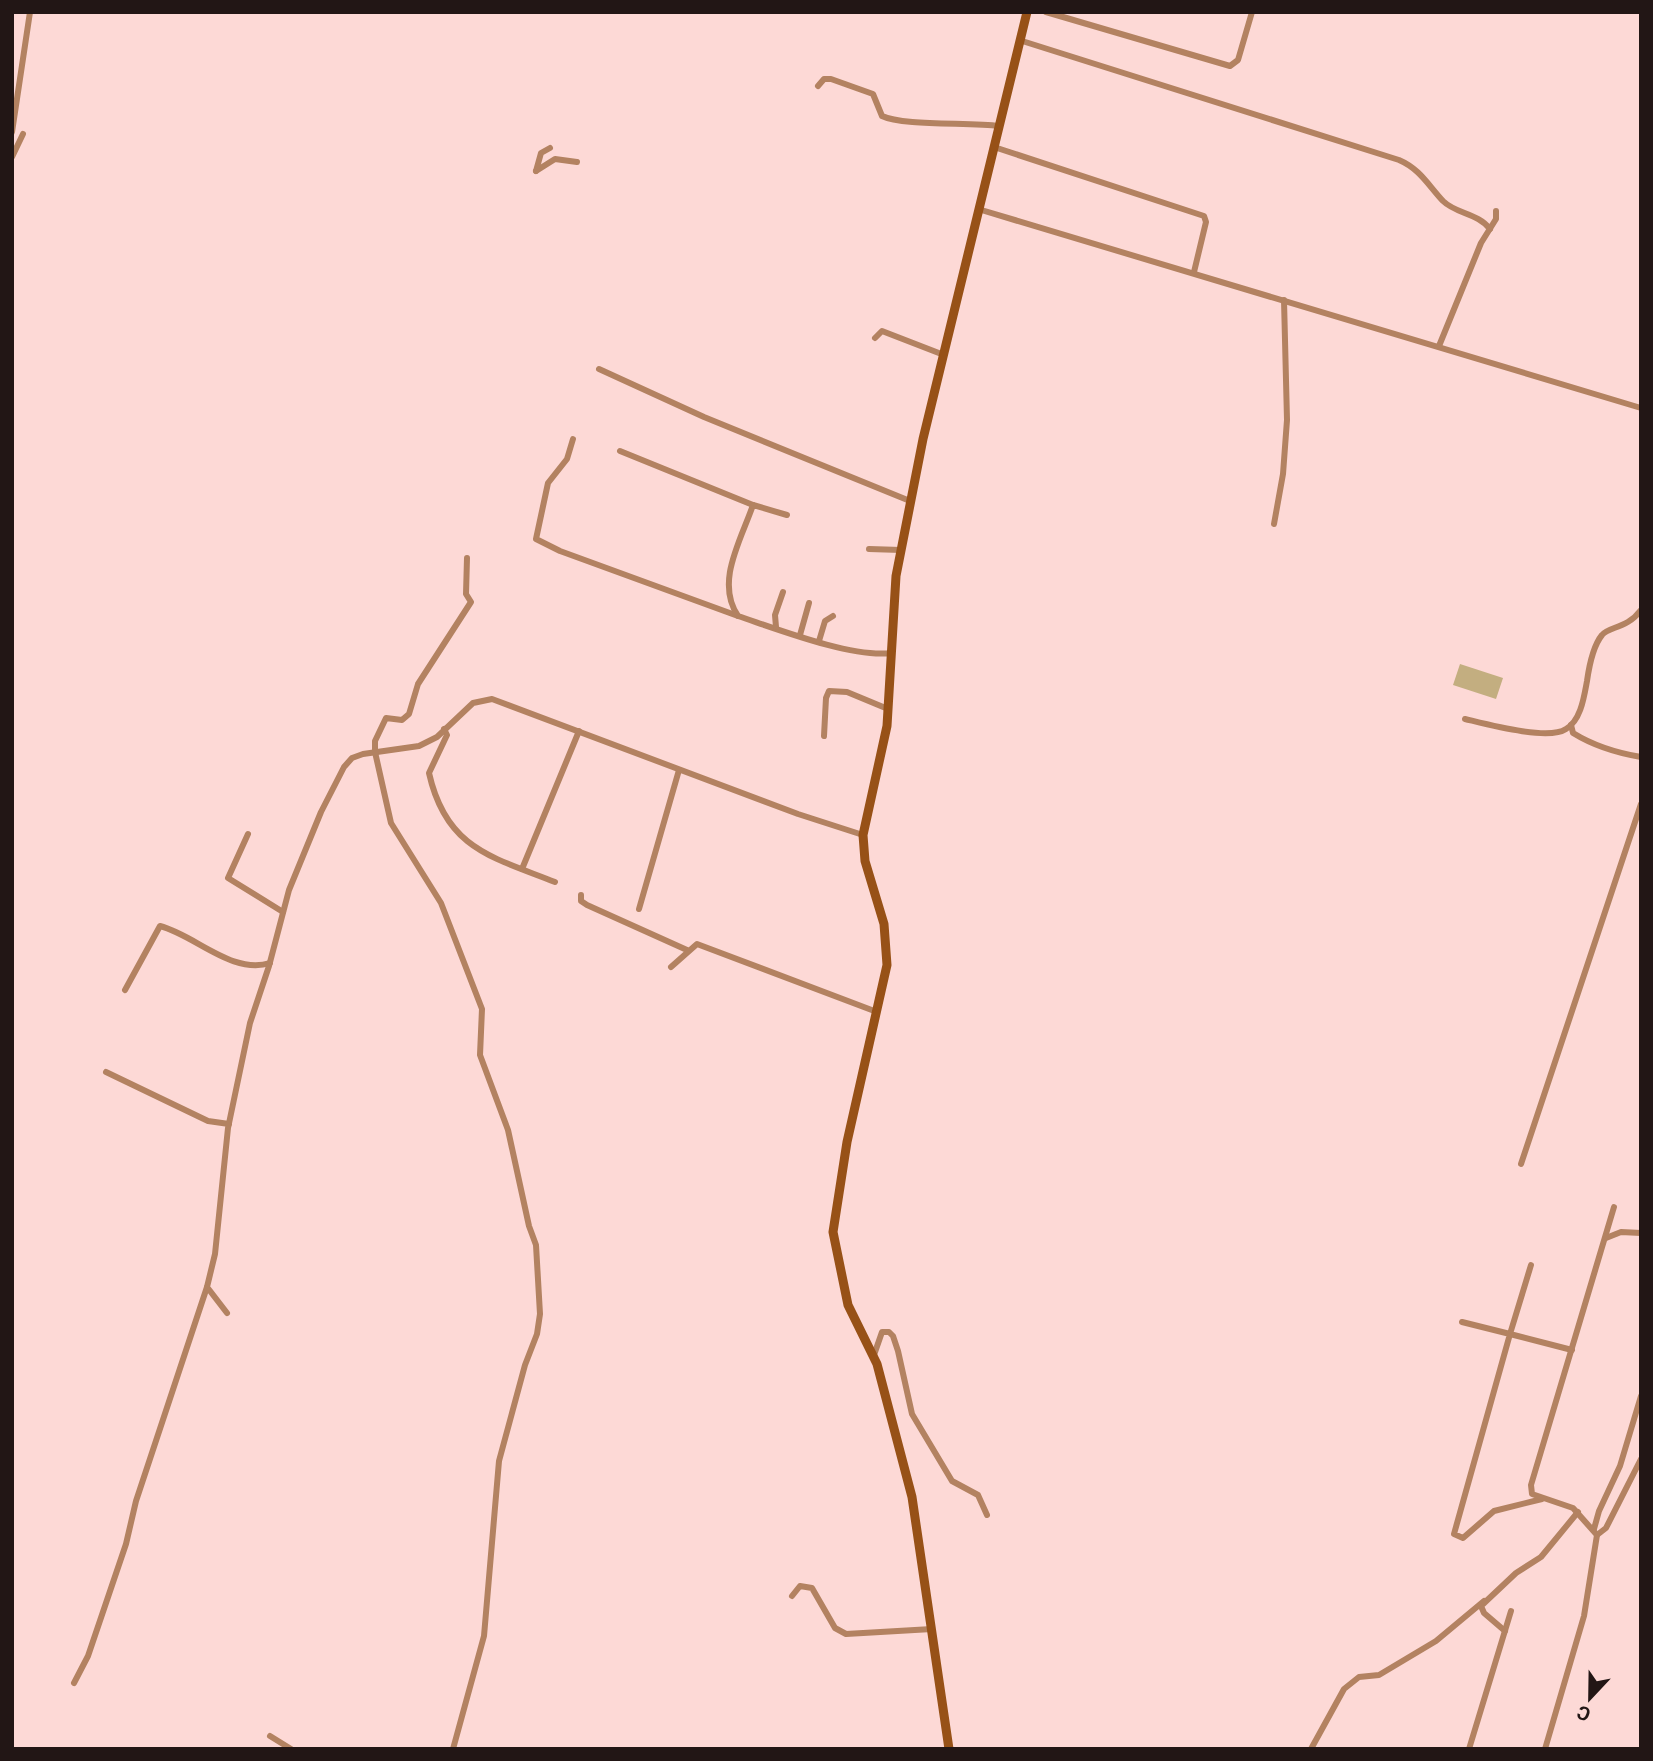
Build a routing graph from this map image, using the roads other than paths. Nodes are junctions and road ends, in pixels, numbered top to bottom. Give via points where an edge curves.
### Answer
1 (30, 12) edge
2 (1027, 12) edge
3 (1046, 12) edge
4 (1252, 12) edge
5 (1019, 40) junction
6 (818, 86) dead end
7 (999, 126) junction
8 (12, 132) edge
9 (23, 134) dead end
10 (994, 147) junction
11 (550, 149) dead end
12 (12, 157) edge
13 (576, 162) dead end
14 (978, 209) junction
15 (1496, 211) dead end
16 (1490, 229) junction
17 (1194, 272) junction
18 (1284, 300) junction
19 (875, 338) dead end
20 (1439, 346) junction
21 (944, 355) junction
22 (599, 369) dead end
23 (1641, 408) edge
24 (573, 439) dead end
25 (620, 451) dead end
26 (910, 501) junction
27 (753, 505) junction
28 (787, 515) dead end
29 (1274, 524) dead end
30 (869, 549) dead end
31 (901, 550) junction
32 (467, 558) dead end
33 (783, 592) dead end
34 (809, 603) dead end
35 (1641, 610) edge
36 (833, 615) dead end
37 (738, 616) junction
38 (776, 627) junction
39 (800, 635) junction
40 (819, 641) junction
41 (891, 653) junction
42 (887, 709) junction
43 (1465, 719) dead end
44 (1571, 725) junction
45 (444, 729) junction
46 (579, 732) junction
47 (824, 736) dead end
48 (375, 752) junction
49 (1641, 757) edge
50 (679, 770) junction
51 (1641, 804) edge
52 (248, 834) dead end
53 (863, 835) junction
54 (522, 869) junction
55 (555, 882) dead end
56 (581, 895) dead end
57 (639, 909) dead end
58 (283, 912) junction
59 (687, 950) junction
60 (270, 963) junction
61 (671, 967) dead end
62 (125, 990) dead end
63 (877, 1012) junction
64 (106, 1072) dead end
65 (229, 1124) junction
66 (1521, 1164) dead end
67 (1614, 1208) dead end
68 (1641, 1233) edge
69 (1603, 1241) junction
70 (1531, 1265) dead end
71 (207, 1287) junction
72 (228, 1313) dead end
73 (1462, 1322) dead end
74 (1510, 1334) junction
75 (1572, 1350) junction
76 (874, 1357) junction
77 (1641, 1396) edge
78 (1641, 1460) edge
79 (1546, 1498) junction
80 (1578, 1512) junction
81 (987, 1515) dead end
82 (1596, 1532) junction
83 (792, 1595) dead end
84 (1484, 1601) junction
85 (1511, 1611) dead end
86 (932, 1629) junction
87 (1505, 1631) junction
88 (74, 1683) dead end
89 (270, 1736) dead end
90 (291, 1749) edge
91 (453, 1749) edge
92 (949, 1749) edge
93 (1311, 1749) edge
94 (1469, 1749) edge
95 (1545, 1749) edge

1 - 8 street
2 - 5 street
3 - 4 street via 1230,66 1238,60
5 - 7 street
5 - 16 street via 1410,164 1442,200
6 - 7 street via 831,79 873,94 882,116 897,121
7 - 10 street
9 - 12 street
10 - 14 street
10 - 17 street via 1203,216 1205,232
11 - 13 street via 541,153 536,172 555,159
14 - 17 street
14 - 21 street
15 - 16 street
16 - 20 street
17 - 18 street
18 - 20 street
18 - 29 street via 1287,420
19 - 21 street via 883,331
20 - 23 street
21 - 26 street
22 - 26 street
24 - 37 street via 566,459 548,484 536,539
25 - 27 street
26 - 31 street
27 - 28 street
27 - 37 street via 727,584
30 - 31 street
31 - 41 street
32 - 48 street via 466,594 471,602 418,684 409,714 401,720 386,718
33 - 38 street via 778,599
34 - 39 street
35 - 44 street via 1624,627 1608,630 1600,638 1584,698
36 - 40 street via 825,621
37 - 38 street
38 - 39 street
39 - 40 street
40 - 41 street via 878,655
41 - 42 street
42 - 47 street via 847,692 829,691
42 - 53 street
43 - 44 street via 1541,733 1558,733
44 - 49 street via 1573,733 1583,739
45 - 46 street via 473,703 492,699
45 - 48 street via 419,746
45 - 54 street via 447,735 429,773 446,819 481,853
46 - 50 street
46 - 54 street
48 - 58 street via 352,758 344,767 301,856
48 - 91 street via 391,822 442,904 482,1009 480,1055 508,1130 536,1245 537,1334 524,1365 499,1461 484,1636
50 - 53 street
50 - 57 street
51 - 66 street
52 - 58 street via 229,878
53 - 63 street via 887,953
54 - 55 street
56 - 59 street via 587,905
58 - 60 street
59 - 61 street
59 - 63 street via 697,944 705,946
60 - 62 street via 254,967 160,926
60 - 65 street via 250,1023
63 - 76 street via 847,1142 833,1232 848,1305
64 - 65 street via 208,1121
65 - 71 street via 215,1254
67 - 69 street
68 - 69 street via 1611,1234
69 - 75 street
70 - 74 street
71 - 72 street
71 - 88 street via 135,1501 126,1544 88,1656
73 - 74 street
74 - 75 street
74 - 79 street via 1454,1534 1463,1538 1494,1511
75 - 79 street via 1531,1485 1532,1494
76 - 81 street via 882,1332 889,1332 898,1351 912,1414 952,1481 978,1495
76 - 86 street via 912,1497
77 - 82 street via 1620,1466 1599,1511
78 - 82 street via 1606,1528
79 - 80 street
80 - 82 street
80 - 84 street via 1541,1557
82 - 95 street via 1584,1616
83 - 86 street via 800,1586 812,1588 835,1628 846,1634
84 - 87 street via 1484,1613
84 - 93 street via 1425,1648 1379,1675 1352,1681
85 - 87 street
86 - 92 street
87 - 94 street
89 - 90 street

